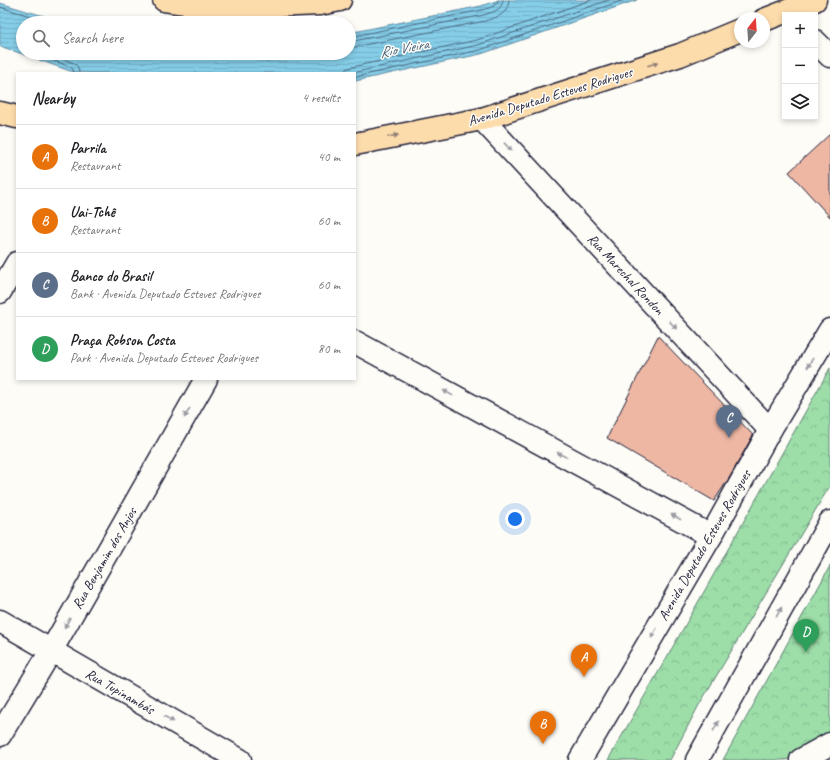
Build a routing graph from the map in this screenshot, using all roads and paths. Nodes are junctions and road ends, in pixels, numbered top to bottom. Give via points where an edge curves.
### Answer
1 (164, 0) edge
2 (815, 0) edge
3 (328, 2) edge
4 (789, 12) edge
5 (782, 15) edge
6 (770, 18) edge
7 (734, 32) edge
8 (818, 44) edge
9 (830, 56) edge
10 (0, 113) edge
11 (16, 117) edge
12 (482, 119) junction
13 (356, 144) edge
14 (16, 265) edge
15 (0, 292) edge
16 (830, 330) edge
17 (356, 343) edge
18 (205, 380) edge
19 (770, 430) junction
20 (828, 532) edge
21 (711, 536) junction
22 (0, 621) edge
23 (51, 650) junction
24 (0, 735) edge
25 (830, 744) edge
26 (240, 760) edge
27 (580, 760) edge
28 (697, 760) edge
29 (801, 760) edge

1 - 3 main road via 221,8
2 - 4 main road
5 - 6 main road
12 -> 7 main road, Avenida Deputado Esteves Rodrigues via 680,55
8 - 9 street
10 - 11 main road
13 -> 12 main road, Avenida Deputado Esteves Rodrigues
12 -> 19 street, Rua Marechal Rondon
14 - 15 street
16 -> 19 street, Avenida Deputado Esteves Rodrigues
21 -> 17 street
18 -> 23 street, Rua Benjamim dos Anjos
19 - 21 street, Avenida Deputado Esteves Rodrigues
28 -> 20 street
21 -> 27 street, Avenida Deputado Esteves Rodrigues
22 - 23 street, Rua Tupinambás
23 - 24 street, Rua Benjamim dos Anjos
23 -> 26 street, Rua Tupinambás
25 - 29 street

